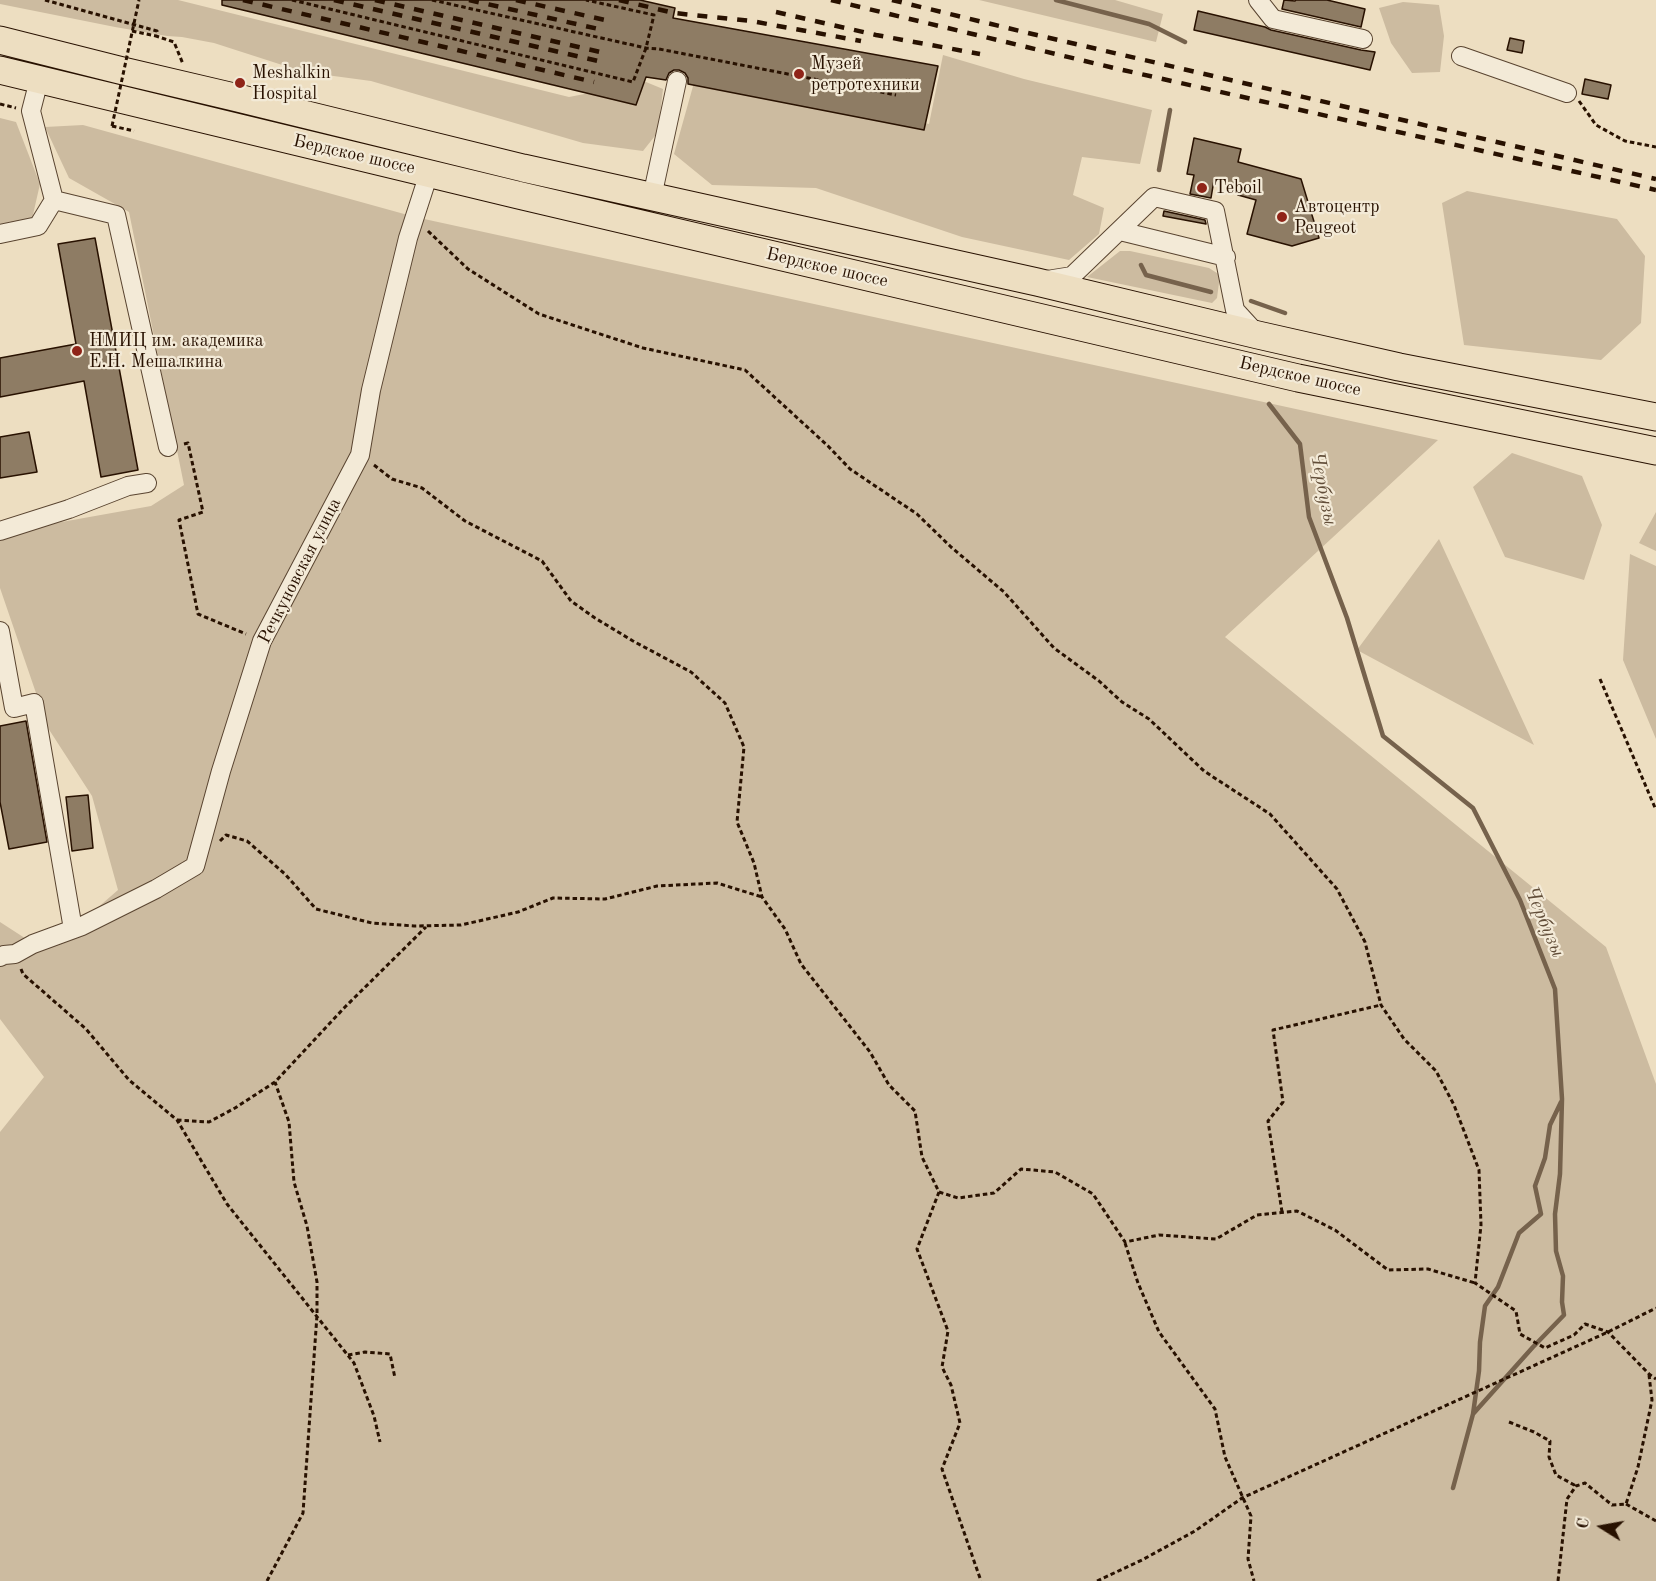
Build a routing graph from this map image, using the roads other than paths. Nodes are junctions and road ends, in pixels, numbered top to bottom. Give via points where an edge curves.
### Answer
1 (1258, 0) edge
2 (1363, 39) dead end
3 (0, 40) edge
4 (1461, 56) dead end
5 (0, 70) edge
6 (39, 80) junction
7 (676, 81) dead end
8 (1567, 93) road end
9 (429, 173) junction
10 (652, 197) junction
11 (54, 200) junction
12 (1120, 231) junction
13 (0, 234) edge
14 (1226, 257) junction
15 (1036, 282) junction
16 (1258, 336) junction
17 (1400, 367) junction
18 (1393, 398) junction
19 (1656, 417) edge
20 (168, 447) road end
21 (1656, 452) edge
22 (147, 483) dead end
23 (0, 531) edge
24 (0, 631) edge
25 (73, 929) junction
26 (7, 955) edge

1 - 2 street via 1273,19
3 - 10 highway, Бердское шоссе
4 - 8 street
5 - 6 highway, Бердское шоссе
6 - 9 highway, Бердское шоссе
6 - 11 street via 31,111
7 - 10 street
9 - 18 highway, Бердское шоссе
9 - 25 street, Речкуновская улица via 408,238 371,390 360,455 262,641 195,866
10 - 15 highway, Бердское шоссе
11 - 13 street via 38,226
11 - 20 street via 116,214
12 - 14 street
12 - 14 street via 1154,197 1215,211
12 - 15 street via 1072,276
14 - 16 street via 1235,310
15 - 16 highway, Бердское шоссе
16 - 17 highway, Бердское шоссе
17 - 18 highway
17 - 19 highway, Бердское шоссе
18 - 21 highway, Бердское шоссе
22 - 23 street via 128,486
24 - 25 street via 14,708 34,703
25 - 26 street, Речкуновская улица

